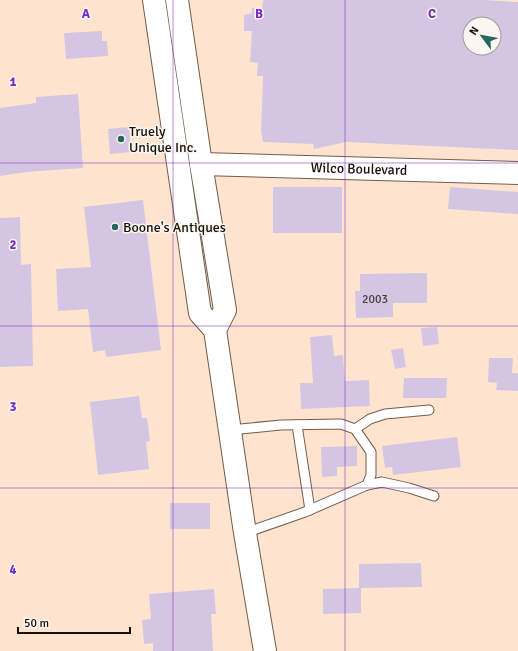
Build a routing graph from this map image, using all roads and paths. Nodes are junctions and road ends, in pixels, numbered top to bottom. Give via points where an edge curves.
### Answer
1 (154, 0) edge
2 (177, 0) edge
3 (201, 164) junction
4 (518, 173) edge
5 (215, 330) junction
6 (429, 410) dead end
7 (297, 424) junction
8 (355, 429) junction
9 (230, 430) junction
10 (367, 485) junction
11 (434, 496) dead end
12 (310, 510) junction
13 (245, 533) junction
14 (265, 651) edge

1 - 5 main road via 200,313
2 - 3 main road
3 - 4 main road, Wilco Boulevard
3 - 5 main road via 225,310
5 - 9 main road
6 - 8 lane via 385,414 370,419
7 - 8 lane via 341,424
7 - 9 lane
7 - 12 lane
8 - 10 lane via 371,452 371,475
9 - 13 main road
10 - 11 lane via 382,482
10 - 12 lane
12 - 13 lane
13 - 14 main road

